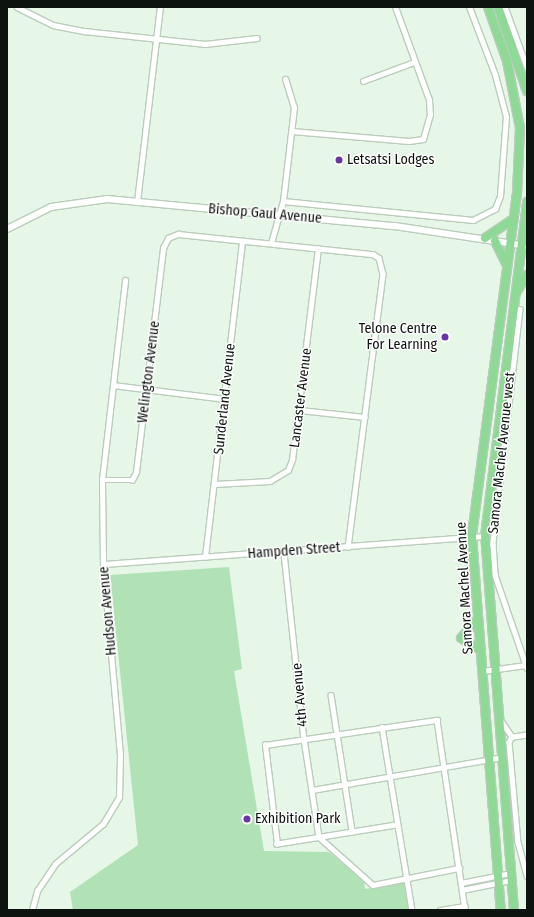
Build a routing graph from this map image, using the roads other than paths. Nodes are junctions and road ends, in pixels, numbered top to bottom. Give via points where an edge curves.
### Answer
1 (18, 7) edge
2 (160, 7) edge
3 (394, 7) edge
4 (469, 7) edge
5 (488, 7) edge
6 (498, 7) edge
7 (505, 7) edge
8 (257, 38) dead end
9 (156, 39) junction
10 (414, 62) junction
11 (527, 67) edge
12 (285, 79) dead end
13 (363, 81) dead end
14 (527, 91) edge
15 (292, 131) junction
16 (283, 201) junction
17 (137, 202) junction
18 (527, 202) edge
19 (527, 207) edge
20 (279, 214) junction
21 (512, 220) junction
22 (7, 229) edge
23 (485, 238) junction
24 (495, 240) junction
25 (242, 241) junction
26 (271, 243) junction
27 (510, 243) junction
28 (524, 246) edge
29 (318, 249) junction
30 (507, 266) junction
31 (527, 275) edge
32 (125, 280) dead end
33 (514, 295) junction
34 (520, 308) dead end
35 (113, 385) junction
36 (147, 392) junction
37 (225, 399) junction
38 (300, 410) junction
39 (365, 418) junction
40 (102, 480) junction
41 (215, 484) junction
42 (485, 536) junction
43 (472, 537) junction
44 (348, 547) junction
45 (284, 553) junction
46 (205, 557) junction
47 (103, 564) junction
48 (478, 620) junction
49 (480, 650) junction
50 (526, 666) edge
51 (496, 670) junction
52 (482, 671) junction
53 (331, 695) dead end
54 (500, 718) junction
55 (382, 727) junction
56 (527, 735) edge
57 (337, 736) junction
58 (512, 737) junction
59 (304, 739) junction
60 (503, 757) junction
61 (490, 759) junction
62 (444, 766) junction
63 (390, 775) junction
64 (346, 783) junction
65 (312, 790) junction
66 (396, 825) junction
67 (352, 831) junction
68 (319, 837) junction
69 (459, 868) junction
70 (512, 876) junction
71 (527, 876) edge
72 (408, 877) junction
73 (499, 880) junction
74 (461, 882) junction
75 (462, 890) junction
76 (465, 908) edge
77 (32, 910) edge
78 (412, 910) edge
79 (440, 910) edge
80 (501, 910) edge
81 (514, 910) edge

1 - 9 street via 59,27
2 - 9 street
3 - 10 street
4 - 16 street, Bishop Gaul Avenue via 495,75 506,117 500,196 495,209 473,220
5 - 21 highway via 507,61 520,114 520,155
6 - 14 highway
7 - 11 street
8 - 9 street via 205,44
9 - 17 street
10 - 13 street
10 - 15 street via 429,100 430,115 423,139 409,141
12 - 15 street via 294,108
15 - 16 street
16 - 20 street
17 - 20 main road, Bishop Gaul Avenue
17 - 22 main road, Bishop Gaul Avenue via 98,199 72,202 32,215
18 - 19 highway
19 - 28 highway
20 - 23 main road, Bishop Gaul Avenue
20 - 26 street
21 - 23 highway
21 - 27 highway
23 - 24 main road, Bishop Gaul Avenue
24 - 27 main road, Bishop Gaul Avenue
24 - 30 highway
25 - 26 street
25 - 36 street, Welington Avenue via 172,235 163,248
25 - 37 street, Sunderland Avenue
26 - 29 street
27 - 28 main road, Bishop Gaul Avenue
27 - 30 highway, Samora Machel Avenue
28 - 33 highway, Samora Machel Avenue
29 - 38 street, Lancaster Avenue
29 - 39 street via 372,254 379,258 383,274
30 - 43 highway, Samora Machel Avenue
31 - 33 highway
32 - 35 street, Hudson Avenue
33 - 42 highway, Samora Machel Avenue
34 - 50 street, Samora Machel Avenue west via 493,520 495,575
35 - 36 street
35 - 40 street, Hudson Avenue
36 - 37 street
36 - 40 street, Welington Avenue via 135,477
37 - 41 street, Sunderland Avenue
38 - 39 street
38 - 41 street, Lancaster Avenue via 288,470 270,481
39 - 44 street
40 - 47 street, Hudson Avenue
41 - 46 street, Sunderland Avenue
42 - 43 street, Hampden Street
42 - 51 highway, Samora Machel Avenue
43 - 44 street, Hampden Street
43 - 48 highway, Samora Machel Avenue
44 - 45 street, Hampden Street
45 - 46 street, Hampden Street
45 - 59 street, 4th Avenue
46 - 47 street, Hampden Street
47 - 77 street, Hudson Avenue via 120,755 119,797 103,824 55,864 37,892
48 - 49 highway, Samora Machel Avenue
48 - 49 highway via 460,638
49 - 52 highway, Samora Machel Avenue
50 - 51 street
51 - 52 street
51 - 54 highway, Samora Machel Avenue
52 - 61 highway, Samora Machel Avenue
53 - 57 street
54 - 58 street
54 - 60 highway, Samora Machel Avenue
55 - 57 street
55 - 62 street via 437,720
55 - 63 street
56 - 58 street
57 - 59 street
57 - 64 street
58 - 71 street via 509,742 518,842
59 - 65 street, 4th Avenue
59 - 68 street via 268,743 264,748 277,844
60 - 61 street
60 - 70 highway, Samora Machel Avenue
61 - 62 street
61 - 73 highway, Samora Machel Avenue
62 - 63 street
62 - 69 street
63 - 64 street
63 - 66 street
64 - 65 street
64 - 67 street
65 - 68 street, 4th Avenue
66 - 67 street
66 - 72 street
67 - 68 street
68 - 72 street via 370,884
69 - 72 street
69 - 74 street
70 - 73 street
70 - 81 highway, Samora Machel Avenue
72 - 78 street
73 - 74 street
73 - 75 street
73 - 80 highway, Samora Machel Avenue
74 - 75 street
75 - 76 street
76 - 79 street

